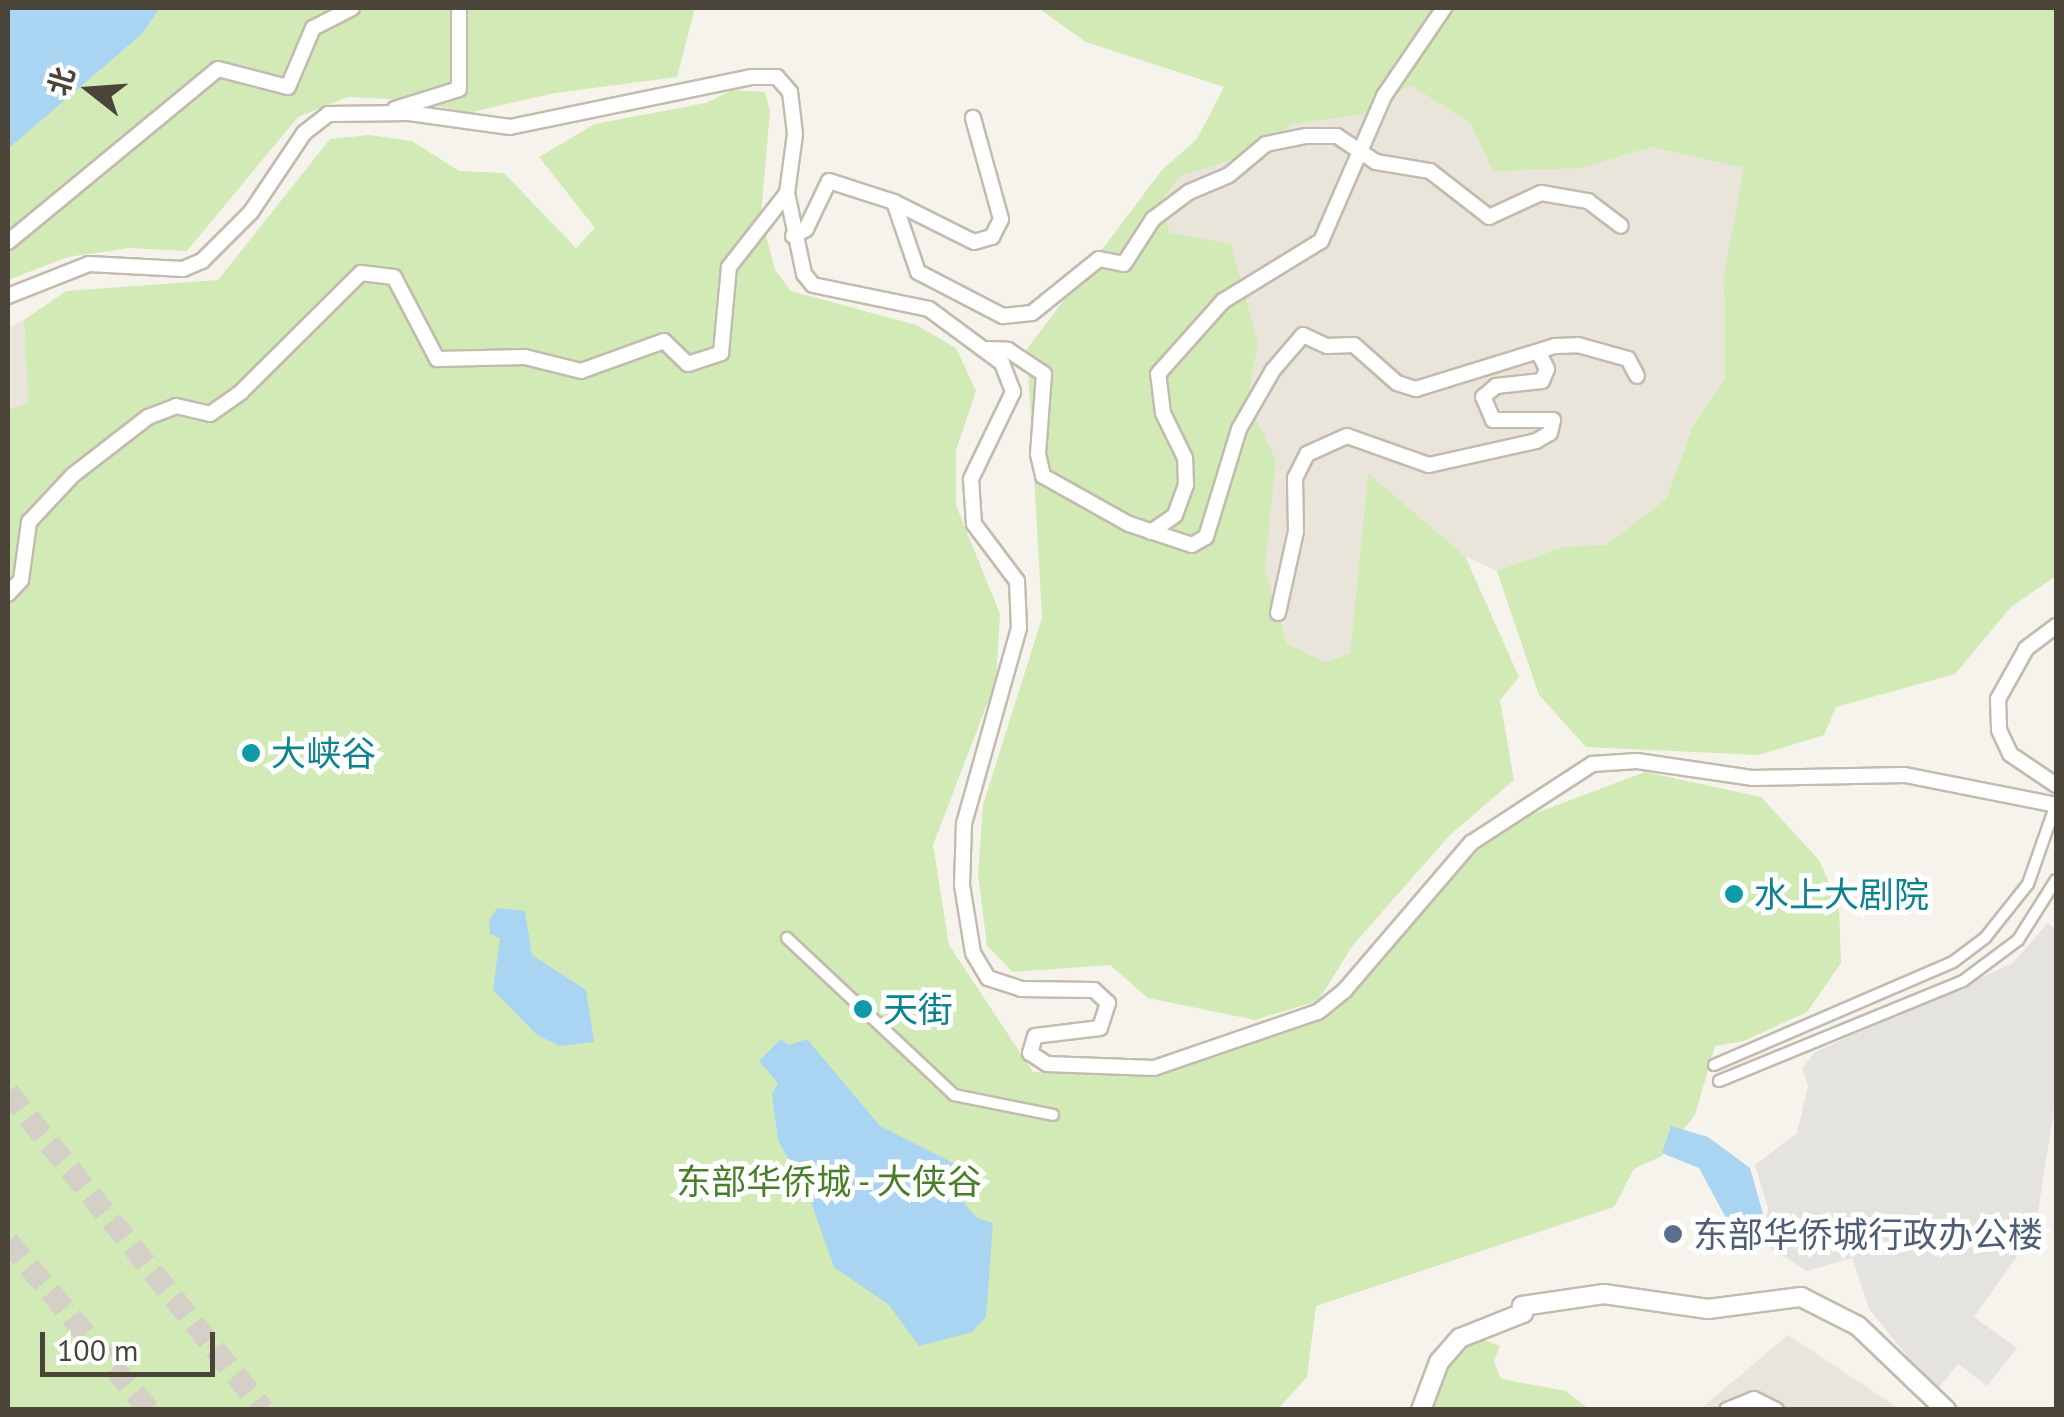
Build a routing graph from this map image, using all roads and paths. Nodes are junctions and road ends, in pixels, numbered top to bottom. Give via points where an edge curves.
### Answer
1 (352, 8) edge
2 (459, 8) edge
3 (1444, 8) edge
4 (390, 111) junction
5 (973, 118) dead end
6 (1364, 153) junction
7 (788, 194) junction
8 (894, 202) junction
9 (1621, 226) dead end
10 (793, 236) junction
11 (8, 242) edge
12 (8, 296) edge
13 (984, 349) junction
14 (1539, 353) junction
15 (1637, 376) dead end
16 (1151, 532) junction
17 (8, 594) edge
18 (1278, 613) dead end
19 (2056, 626) edge
20 (2056, 785) edge
21 (2056, 805) edge
22 (2056, 880) edge
23 (787, 938) dead end
24 (1714, 1065) dead end
25 (1719, 1081) dead end
26 (1052, 1115) dead end
27 (1421, 1410) edge
28 (1727, 1410) edge
29 (1776, 1410) edge
30 (1946, 1410) edge

1 - 11 street via 313,28 288,87 218,68
2 - 4 street via 459,89
3 - 6 street via 1384,96
4 - 7 street via 510,127 777,77 790,92 795,134
4 - 12 street via 328,114 304,132 251,212 202,261 183,270 89,264
5 - 8 street via 1001,219 992,238 974,242
6 - 8 street via 1337,136 1266,144 1153,219 1124,264 1099,258 1032,313 1003,316 918,272
6 - 9 street via 1376,162 1430,172 1489,217 1541,193 1588,201
6 - 16 street via 1321,240 1223,301 1158,374 1186,485 1175,516
7 - 10 street
7 - 17 street via 729,267 721,353 688,364 664,341 581,371 525,357 437,359 394,277 361,273 242,392 210,414 176,406 148,417 72,475 29,522 21,580
8 - 10 street via 829,181 806,229
10 - 13 street via 812,285 928,309
13 - 16 street via 1008,350 1044,374 1038,454 1043,476
13 - 21 street via 1002,363 1013,392 971,479 974,524 1016,581 1019,628 964,824 962,886 973,953 1002,987 1094,990 1109,1010 1100,1028 1035,1036 1030,1052 1037,1060 1154,1068 1318,1012 1345,990 1470,842 1592,764 1637,761 1752,778 1905,774
14 - 15 street via 1578,345 1628,359
14 - 16 street via 1465,369 1416,389 1397,383 1354,346 1327,346 1304,335 1273,370 1239,428 1206,537 1192,545
14 - 18 street via 1547,369 1542,381 1496,386 1483,397 1493,420 1553,420 1550,433 1536,442 1429,465 1347,436 1307,454 1295,478 1296,530
19 - 20 street via 2026,649 1998,699 1998,730 2010,754
21 - 24 street via 2028,884 1985,938 1953,962
22 - 25 street via 2018,940 1963,981
23 - 26 street via 954,1095
27 - 30 street via 1439,1362 1460,1338 1523,1314 1522,1306 1604,1294 1708,1310 1801,1297 1858,1326
28 - 29 street via 1754,1400

